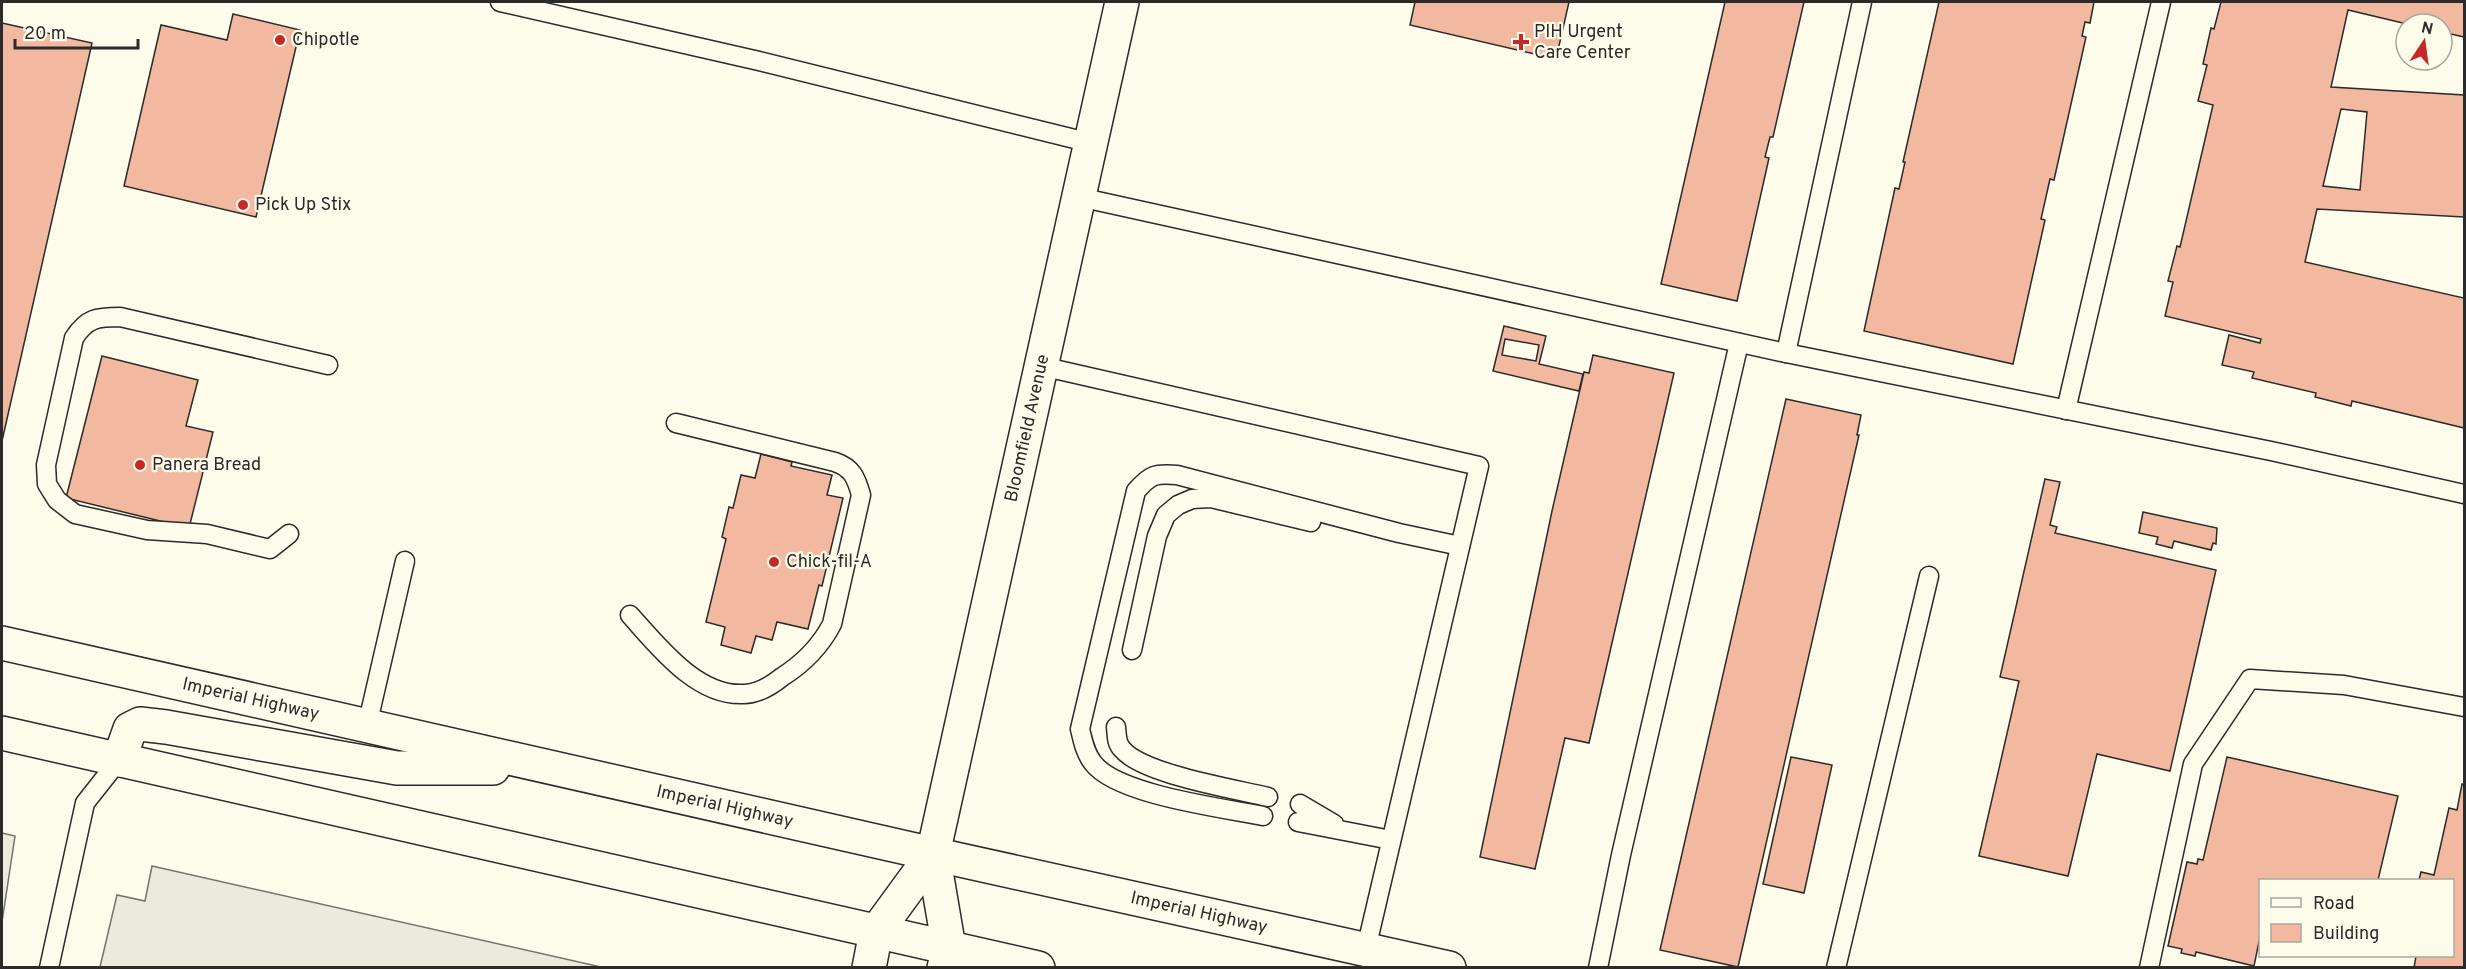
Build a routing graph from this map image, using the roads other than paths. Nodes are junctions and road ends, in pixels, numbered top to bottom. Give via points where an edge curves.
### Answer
1 (500, 2) edge
2 (1122, 2) edge
3 (1862, 2) edge
4 (2161, 2) edge
5 (1091, 142) junction
6 (1079, 197) junction
7 (1739, 343) junction
8 (1786, 353) junction
9 (328, 365) dead end
10 (1041, 366) junction
11 (2066, 410) junction
12 (676, 423) dead end
13 (2464, 494) edge
14 (1399, 533) junction
15 (289, 534) dead end
16 (1460, 546) junction
17 (405, 561) dead end
18 (1929, 576) dead end
19 (630, 615) dead end
20 (2, 643) edge
21 (1131, 650) dead end
22 (2464, 707) edge
23 (367, 726) junction
24 (1116, 727) dead end
25 (2, 733) edge
26 (119, 760) junction
27 (555, 768) junction
28 (1268, 797) dead end
29 (1300, 804) dead end
30 (1263, 816) dead end
31 (1298, 822) dead end
32 (1343, 830) junction
33 (1391, 840) junction
34 (933, 854) junction
35 (876, 932) junction
36 (1366, 949) junction
37 (947, 958) edge
38 (50, 968) edge
39 (869, 968) edge
40 (1038, 968) edge
41 (1449, 968) edge
42 (1598, 968) edge
43 (1836, 968) edge
44 (2149, 968) edge

1 - 5 lane
2 - 5 main road, Bloomfield Avenue
3 - 8 lane
4 - 11 lane
5 - 6 main road, Bloomfield Avenue
6 - 7 lane
6 - 10 main road, Bloomfield Avenue
7 - 8 lane
7 - 42 lane
8 - 11 lane
9 - 15 lane via 120,317 98,317 82,326 74,338 46,465 47,484 57,500 75,514 147,531 207,534 270,549
10 - 16 lane via 1479,466
10 - 34 main road, Bloomfield Avenue
11 - 13 lane
12 - 19 lane via 835,462 847,466 857,478 861,495 832,624 822,642 799,666 770,686 745,694 713,689 677,666
14 - 16 lane
14 - 21 lane via 1361,534 1211,498 1178,505 1166,515 1157,536
14 - 30 lane via 1177,475 1159,474 1146,479 1136,491 1080,729 1085,749 1094,765 1125,784
16 - 33 lane
17 - 23 lane
18 - 43 lane
20 - 23 main road, Imperial Highway
22 - 44 lane via 2344,685 2250,679 2193,764
23 - 27 main road, Imperial Highway
24 - 28 lane via 1121,748 1143,764
25 - 26 main road
26 - 27 main road via 130,729 140,724 397,768
26 - 35 main road
26 - 38 lane via 85,803
27 - 34 main road, Imperial Highway
29 - 32 lane
31 - 32 lane
32 - 33 lane
33 - 36 lane
34 - 35 main road, Bloomfield Avenue
34 - 36 main road, Imperial Highway
34 - 37 main road, Bloomfield Avenue
35 - 37 main road
35 - 39 main road, Bloomfield Avenue
36 - 41 main road, Imperial Highway
37 - 40 main road

